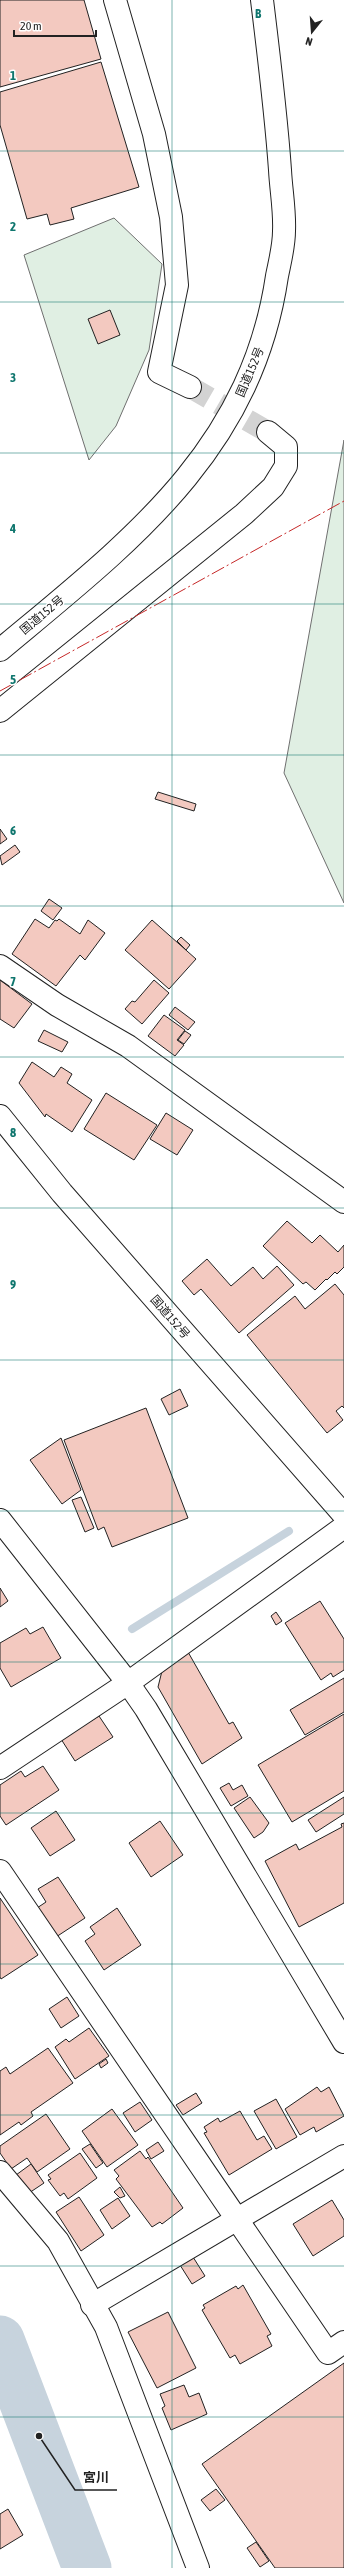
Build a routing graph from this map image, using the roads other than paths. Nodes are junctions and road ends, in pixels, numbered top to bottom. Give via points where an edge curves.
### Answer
1 (115, 0) edge
2 (262, 0) edge
3 (190, 387) tunnel mouth
4 (268, 432) tunnel mouth
5 (0, 650) edge
6 (0, 711) edge
7 (0, 966) edge
8 (0, 1116) edge
9 (344, 1202) edge
10 (344, 1516) edge
11 (0, 1520) edge
12 (344, 1527) edge
13 (128, 1683) junction
14 (0, 1768) edge
15 (0, 1871) edge
16 (344, 2042) edge
17 (344, 2156) edge
18 (0, 2172) edge
19 (236, 2219) junction
20 (92, 2305) junction
21 (344, 2342) edge
22 (198, 2568) edge

1 - 3 main road via 154,134 170,217 178,285 159,372
2 - 5 main road, 国道152号 via 276,116 284,231 273,303 258,358 238,401 212,445 180,488 100,567
4 - 6 main road via 286,446 286,466 273,487 244,514
7 - 9 main road via 57,1005 128,1046
8 - 10 main road, 国道152号 via 62,1193
11 - 13 main road
12 - 13 main road
13 - 14 main road
13 - 16 main road
15 - 19 main road
17 - 19 main road
18 - 20 main road via 58,2241
19 - 20 main road
19 - 21 main road via 328,2353
20 - 22 main road via 106,2327

